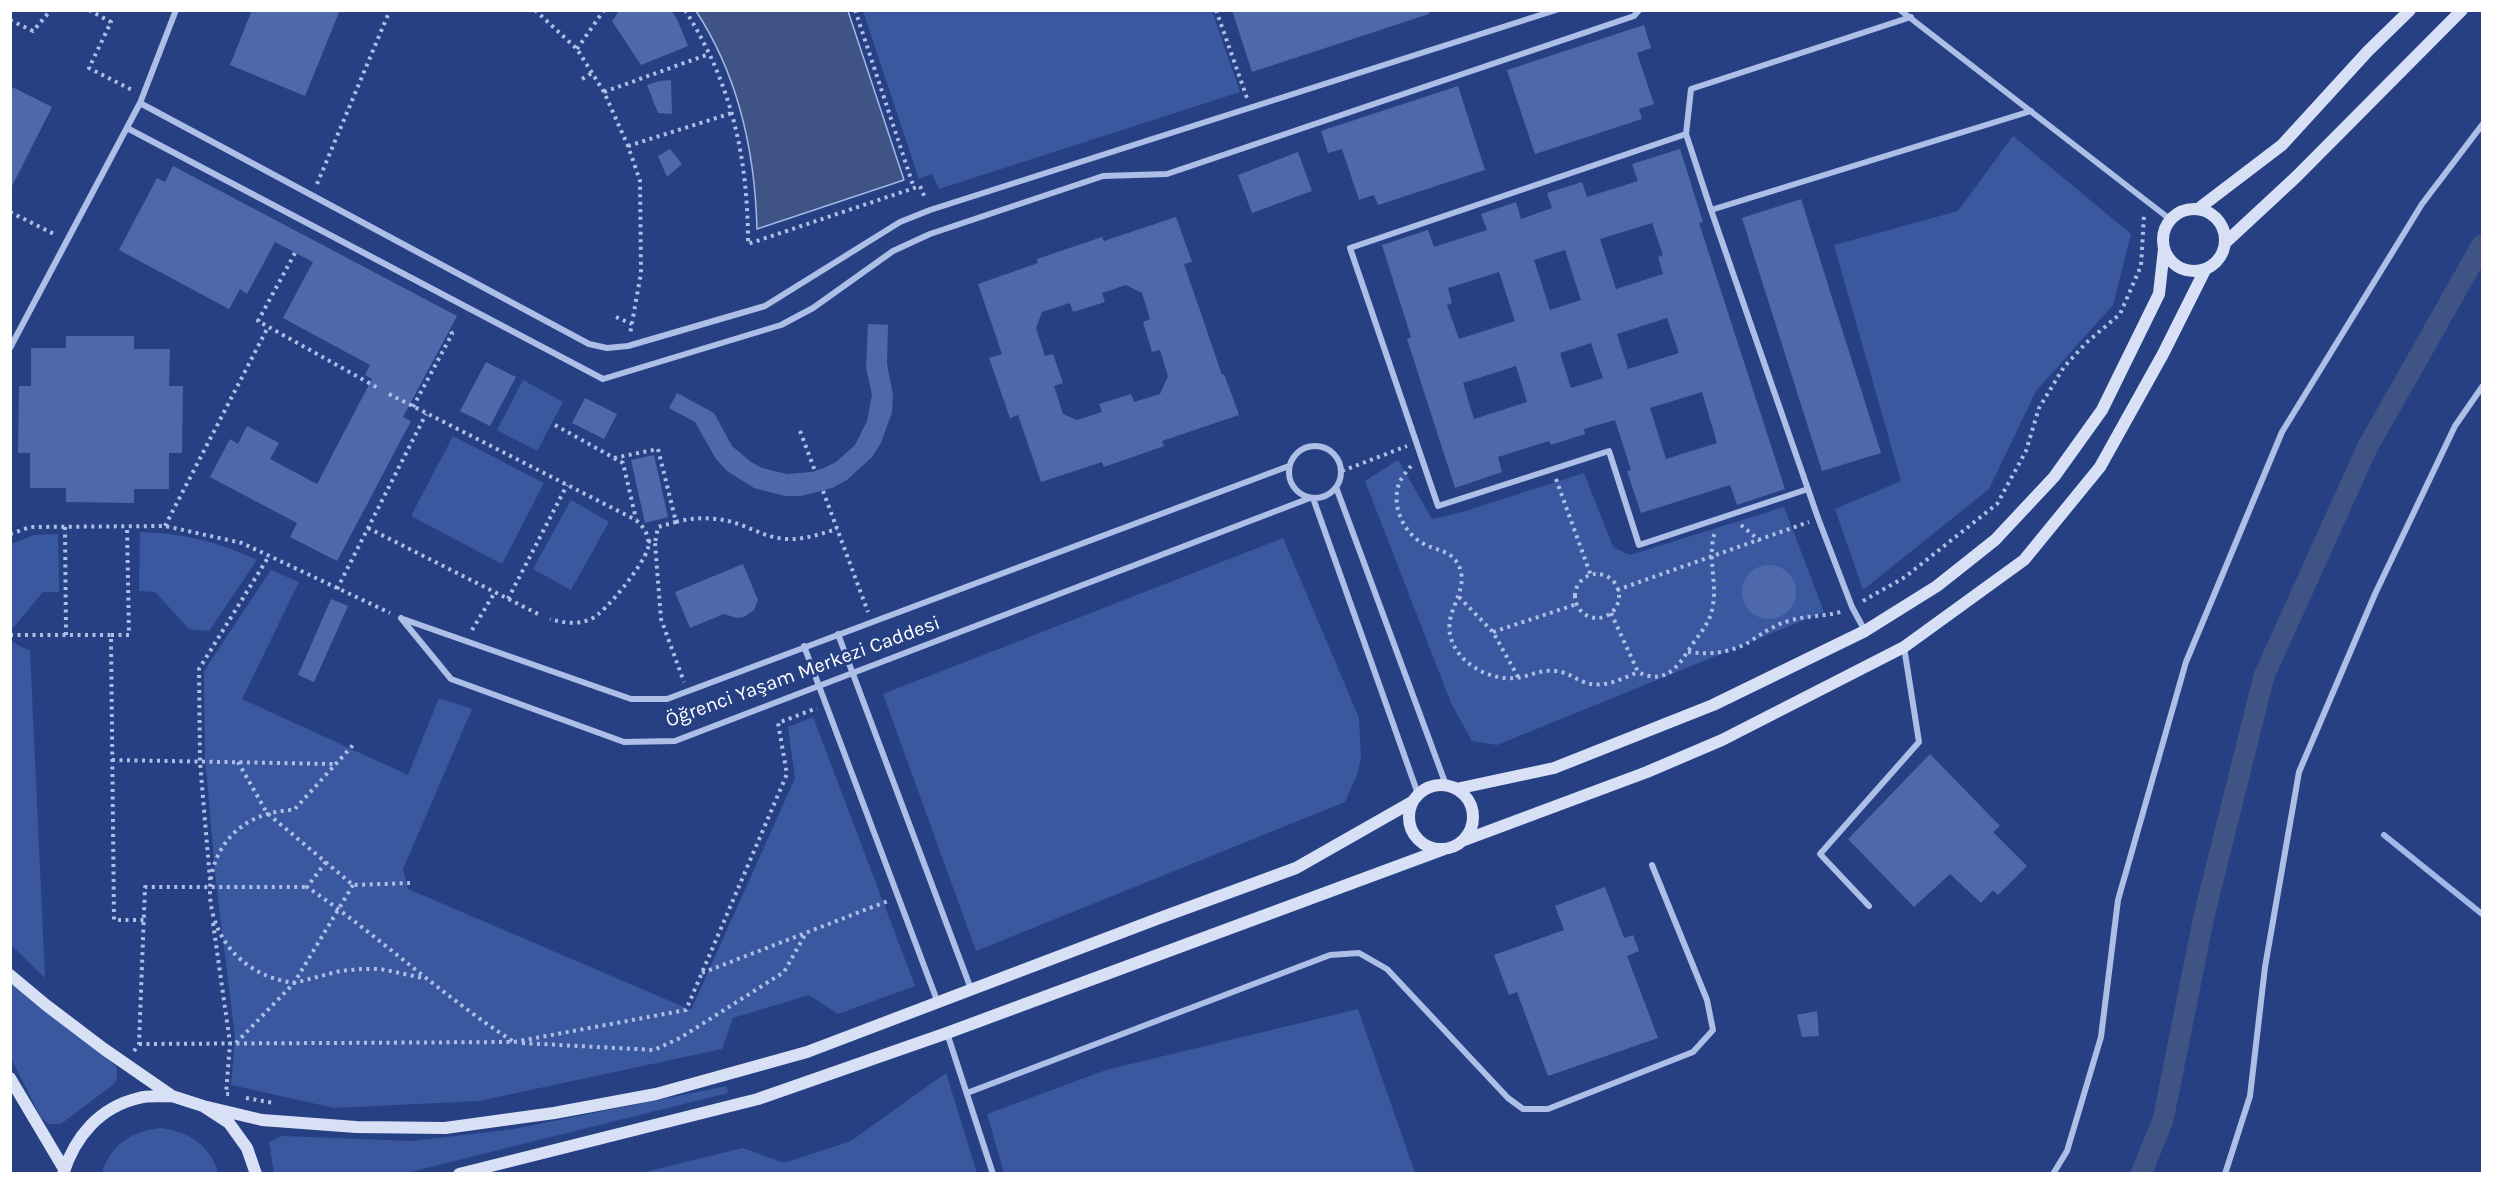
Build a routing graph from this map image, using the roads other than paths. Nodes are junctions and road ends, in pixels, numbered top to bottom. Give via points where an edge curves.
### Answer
1 (176, 10) edge
2 (1556, 10) edge
3 (1639, 10) edge
4 (1900, 10) edge
5 (2410, 10) edge
6 (2462, 10) edge
7 (1911, 17) junction
8 (140, 103) junction
9 (2031, 111) junction
10 (2482, 125) edge
11 (128, 128) junction
12 (1686, 134) junction
13 (2198, 209) junction
14 (1711, 210) junction
15 (2171, 220) junction
16 (2226, 242) junction
17 (2164, 249) junction
18 (2205, 270) junction
19 (10, 348) edge
20 (2482, 387) edge
21 (1289, 466) junction
22 (1336, 487) junction
23 (1808, 489) junction
24 (1312, 498) junction
25 (1865, 631) junction
26 (838, 634) junction
27 (804, 646) junction
28 (1904, 648) junction
29 (853, 673) junction
30 (819, 686) junction
31 (1451, 787) junction
32 (1415, 798) junction
33 (1462, 841) junction
34 (1444, 849) junction
35 (1652, 866) dead end
36 (1869, 906) dead end
37 (10, 975) edge
38 (971, 989) junction
39 (938, 1003) junction
40 (947, 1033) junction
41 (10, 1078) edge
42 (967, 1093) junction
43 (172, 1096) junction
44 (203, 1106) junction
45 (64, 1171) edge
46 (256, 1173) edge
47 (459, 1173) edge
48 (993, 1173) edge
49 (2053, 1173) edge
50 (2225, 1173) edge

1 - 8 street
2 - 8 street via 930,210 900,222 765,306 628,346 607,348 589,344
3 - 11 street via 1634,16 1167,174 1103,176 930,234 893,251 813,308 781,325 603,379
4 - 7 street
5 - 13 street via 2282,145
6 - 16 street
7 - 9 street
7 - 12 street via 1691,88
8 - 11 street
9 - 14 street
9 - 15 street
10 - 49 street via 2422,204 2282,432 2186,662 2118,900 2101,1037 2067,1151
11 - 19 street
12 - 14 street
12 - 23 street via 1350,248 1416,443 1438,506 1609,451 1639,545
13 - 15 street via 2176,214
13 - 16 street via 2217,219
14 - 23 street
15 - 17 street via 2163,236
16 - 18 street via 2216,264
17 - 18 street via 2170,261 2180,268 2192,272
17 - 25 street via 2159,294 2102,410 2054,477 1995,540 1936,586
18 - 28 street via 2100,467 2024,561
20 - 50 street via 2455,426 2375,594 2299,772 2265,967 2250,1096
21 - 22 street via 1298,451 1316,445 1325,447 1339,459 1342,471
21 - 24 street via 1292,484 1299,493
21 - 26 street, Öğrenci Yaşam Merkezi Caddesi
22 - 24 street via 1322,497
22 - 31 street
23 - 25 street via 1852,607
24 - 29 street, Öğrenci Yaşam Merkezi Caddesi
24 - 32 street
25 - 31 street via 1713,705 1554,768
26 - 27 street, Öğrenci Yaşam Merkezi Caddesi
26 - 29 street
27 - 30 street
27 - 30 street, Öğrenci Yaşam Merkezi Caddesi via 667,699 632,699 401,618 451,679 624,742 675,741
28 - 33 street via 1722,740
28 - 36 street via 1919,742 1820,854
29 - 30 street, Öğrenci Yaşam Merkezi Caddesi
29 - 38 street
30 - 39 street
31 - 32 street via 1436,785
31 - 33 street via 1470,804 1473,814 1473,824
32 - 34 street via 1408,821 1411,830 1424,845
32 - 38 street via 1296,868
33 - 34 street
34 - 40 street
35 - 42 street via 1707,1000 1713,1030 1693,1052 1548,1109 1523,1109 1508,1098 1387,969 1359,953 1330,955
37 - 43 street
38 - 39 street
39 - 44 street via 807,1052 667,1091 554,1113 446,1128 357,1127 262,1120
40 - 42 street
40 - 47 street via 758,1099
41 - 45 street
42 - 48 street
43 - 44 street
43 - 45 street via 140,1097 111,1108 86,1128 70,1152
44 - 46 street via 229,1123 247,1148

